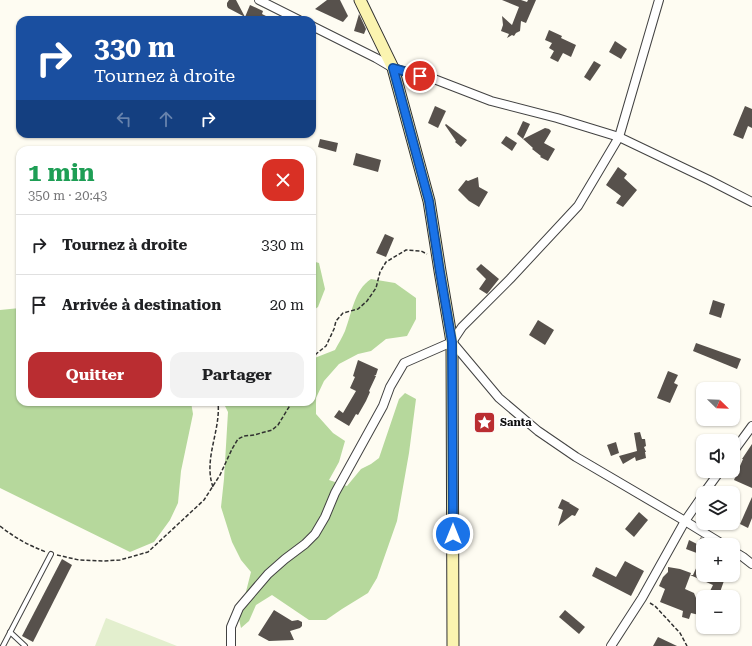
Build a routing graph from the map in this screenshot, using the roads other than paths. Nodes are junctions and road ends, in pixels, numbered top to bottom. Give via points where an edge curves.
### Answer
1 (259, 0) edge
2 (360, 0) edge
3 (659, 0) edge
4 (291, 16) edge
5 (316, 28) edge
6 (393, 68) junction
7 (619, 137) junction
8 (752, 202) edge
9 (452, 342) junction
10 (752, 426) edge
11 (740, 442) edge
12 (696, 505) edge
13 (685, 521) junction
14 (713, 538) edge
15 (51, 554) road end
16 (740, 555) edge
17 (752, 564) edge
18 (10, 632) junction
19 (3, 646) edge
20 (25, 646) edge
21 (231, 646) edge
22 (453, 646) edge
23 (611, 646) edge

1 - 4 street
2 - 6 main road
3 - 7 street
5 - 6 street
6 - 7 street via 434,79 491,101
6 - 9 main road via 429,201
7 - 8 street
7 - 9 street via 578,206 462,327
9 - 13 street via 499,398 538,431 576,457
9 - 21 street via 404,363 315,534 268,574 239,608 230,627
9 - 22 main road
10 - 11 street
12 - 13 street
13 - 14 street
13 - 23 street via 642,598
15 - 18 lane
16 - 17 street
18 - 19 lane
18 - 20 lane

